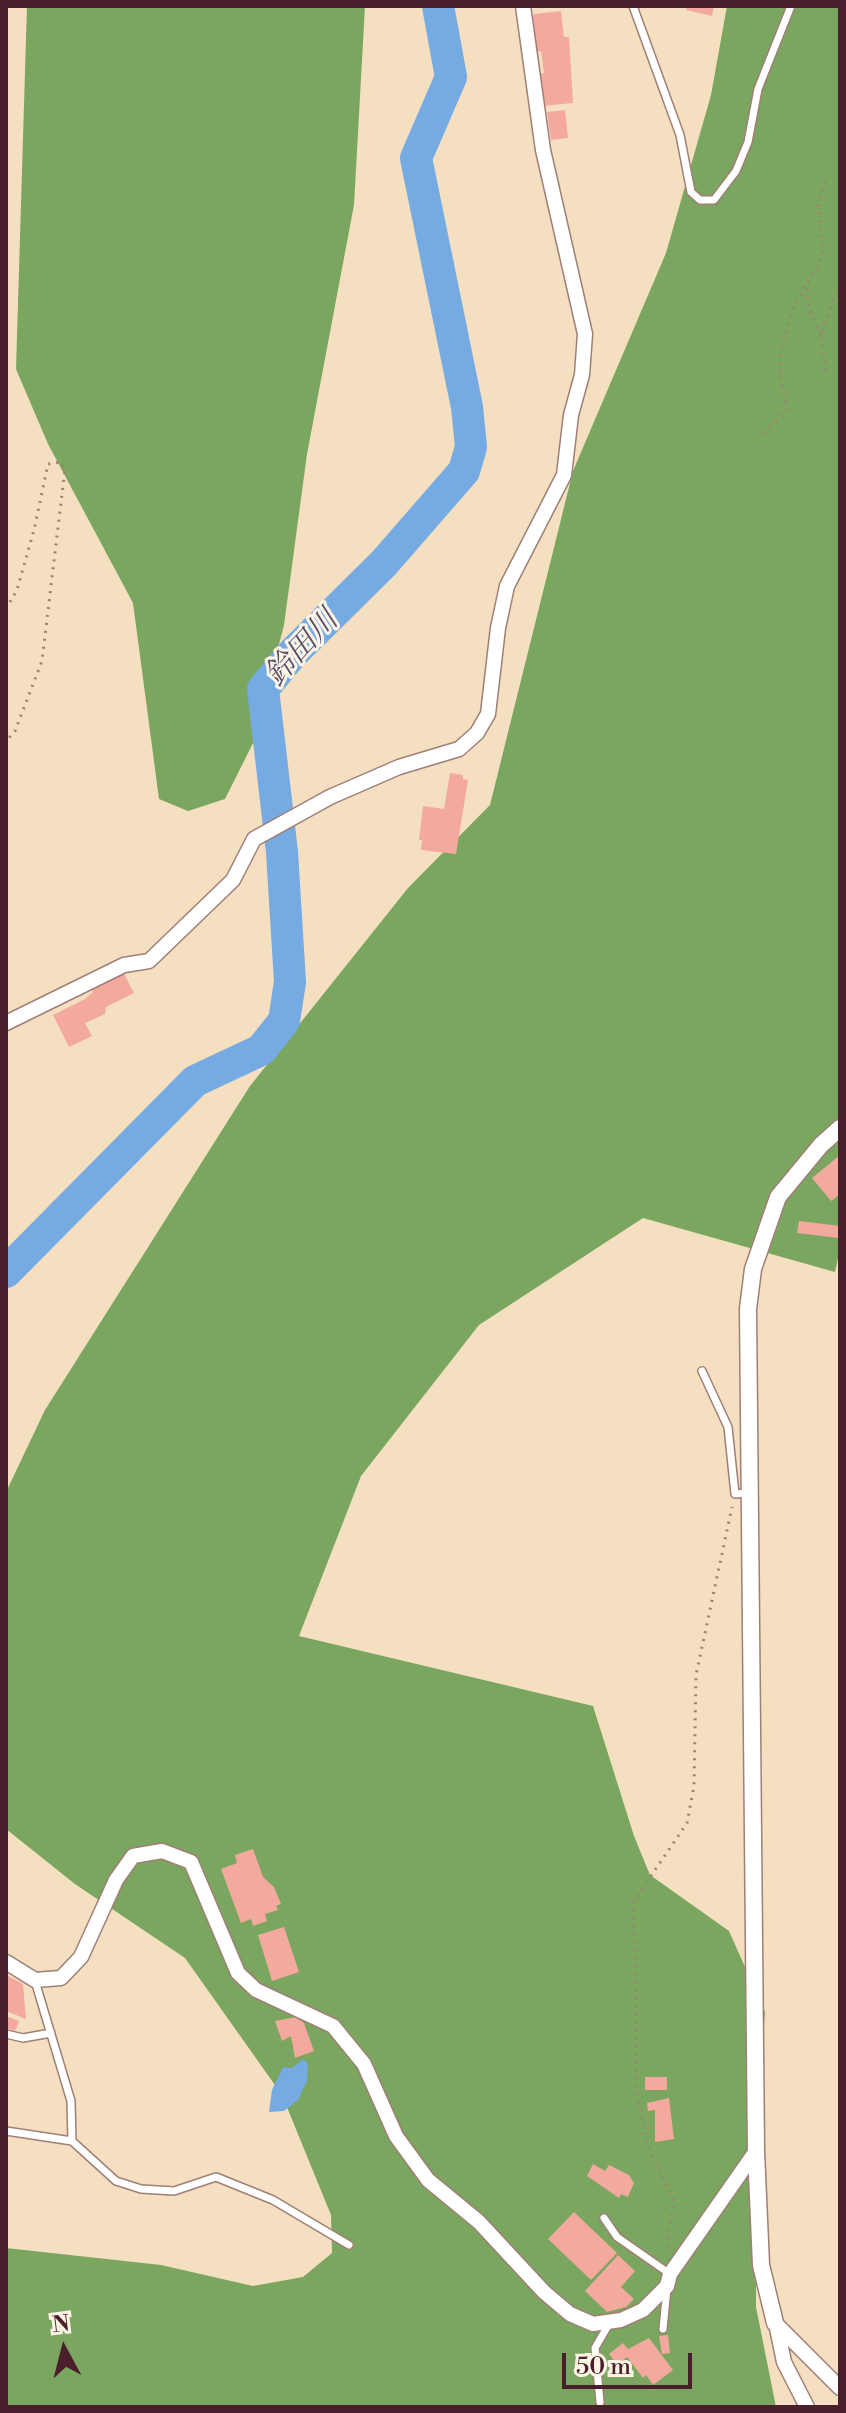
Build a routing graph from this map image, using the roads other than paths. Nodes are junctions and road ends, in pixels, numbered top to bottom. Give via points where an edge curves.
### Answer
1 (523, 6) edge
2 (633, 6) edge
3 (791, 6) edge
4 (6, 1023) edge
5 (840, 1128) edge
6 (702, 1371) dead end
7 (742, 1494) junction
8 (6, 1962) edge
9 (34, 1979) junction
10 (51, 2033) junction
11 (6, 2034) edge
12 (6, 2131) edge
13 (72, 2141) junction
14 (756, 2151) junction
15 (604, 2218) dead end
16 (349, 2245) dead end
17 (669, 2280) junction
18 (610, 2322) junction
19 (775, 2323) junction
20 (663, 2329) dead end
21 (840, 2388) edge
22 (600, 2402) dead end
23 (807, 2407) edge

1 - 4 street via 543,150 585,334 564,475 507,586 488,714 459,749 399,767 330,797 254,839 233,880 149,961 124,965
2 - 3 lane via 680,135 691,192 700,200 714,200 730,181 748,142 758,89
5 - 7 street via 778,1197 753,1269
6 - 7 lane via 728,1427
7 - 14 street via 758,2045
8 - 9 street
9 - 10 lane
9 - 18 street via 61,1978 81,1957 116,1880 133,1856 162,1851 191,1862 238,1973 256,1990 333,2026 364,2064 396,2136 428,2180 479,2222 570,2314 593,2324
10 - 11 lane via 23,2038
10 - 13 lane via 71,2101
12 - 13 lane
13 - 16 lane via 116,2181 174,2191 216,2177 273,2200
14 - 17 street
14 - 19 street via 761,2265
15 - 17 lane via 617,2237
17 - 18 street via 643,2310
17 - 20 lane
18 - 22 lane via 595,2348
19 - 21 street
19 - 23 street via 784,2362

